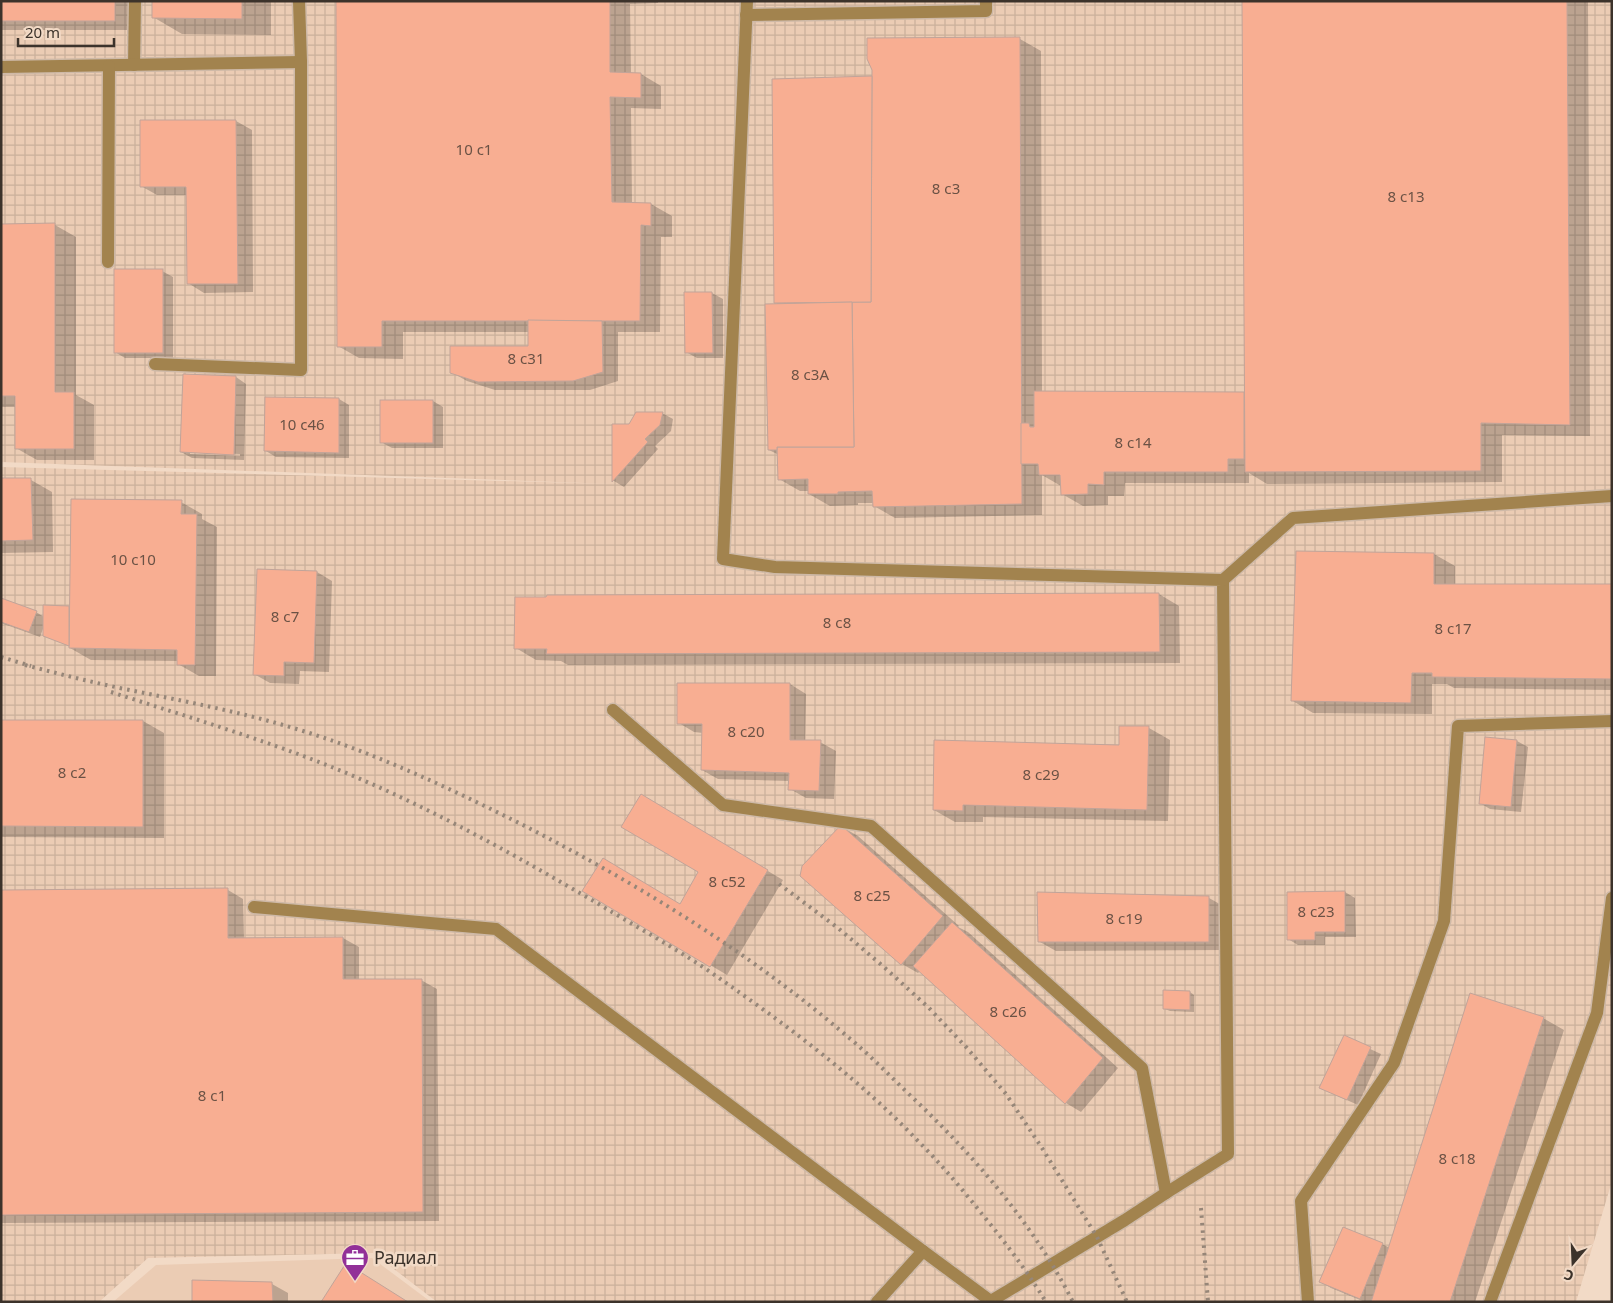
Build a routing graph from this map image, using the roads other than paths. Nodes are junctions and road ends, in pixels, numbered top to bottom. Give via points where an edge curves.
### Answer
1 (135, 1) edge
2 (299, 1) edge
3 (747, 1) edge
4 (986, 1) edge
5 (746, 15) junction
6 (301, 62) junction
7 (134, 65) junction
8 (109, 66) junction
9 (1, 67) edge
10 (108, 262) dead end
11 (155, 364) dead end
12 (1612, 496) edge
13 (1223, 580) junction
14 (614, 710) dead end
15 (1612, 721) edge
16 (1612, 898) edge
17 (254, 906) dead end
18 (1166, 1193) junction
19 (923, 1250) junction
20 (991, 1301) edge
21 (877, 1302) edge
22 (1308, 1302) edge
23 (1490, 1302) edge

1 - 7 lane
2 - 6 lane
3 - 5 lane
4 - 5 lane via 986,10
5 - 13 lane via 724,559 775,567
6 - 7 lane
6 - 11 lane via 301,370
7 - 8 lane
8 - 9 lane
8 - 10 lane
12 - 13 lane via 1293,518
13 - 18 lane via 1228,1154
14 - 18 lane via 723,805 871,826 1142,1068
15 - 22 lane via 1458,726 1444,921 1394,1062 1301,1202
16 - 23 lane via 1597,1013
17 - 19 lane via 496,929
18 - 20 lane
19 - 20 lane
19 - 21 lane

